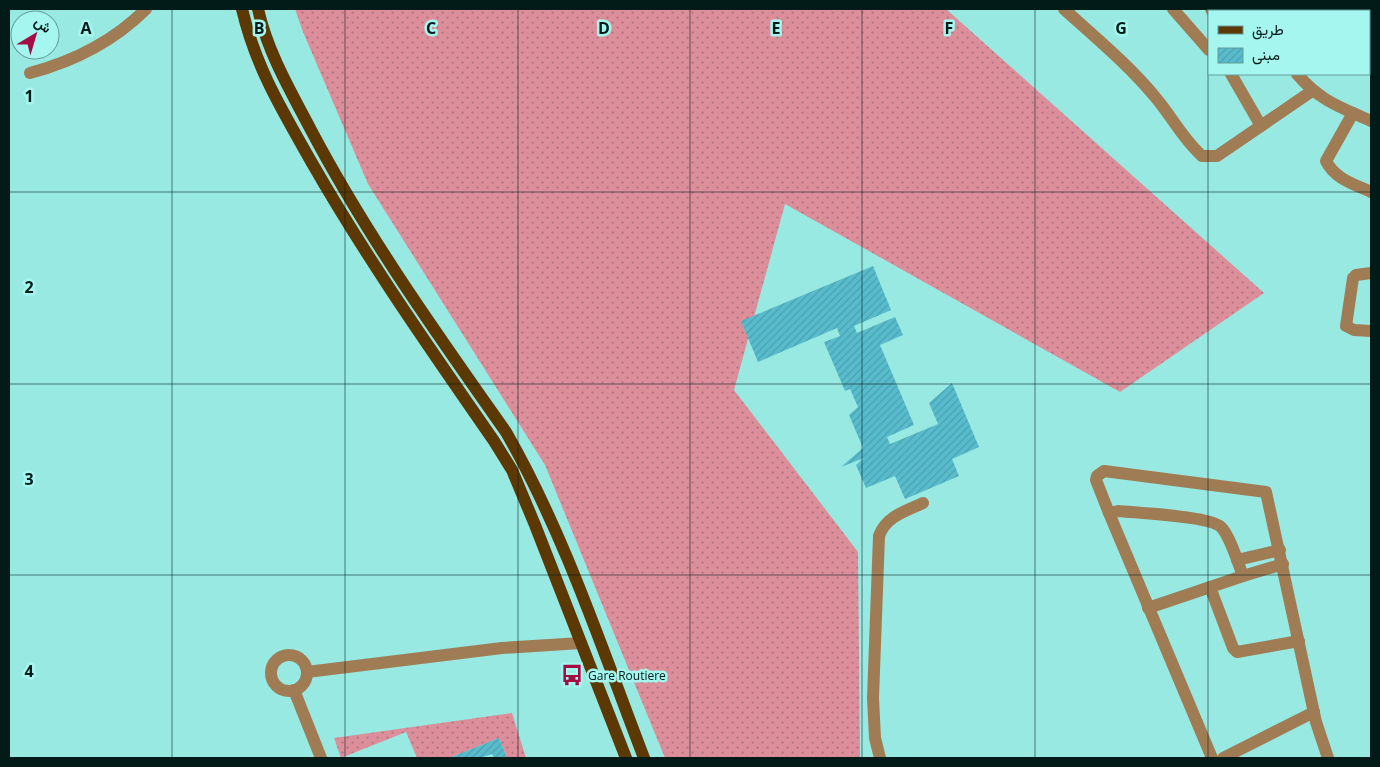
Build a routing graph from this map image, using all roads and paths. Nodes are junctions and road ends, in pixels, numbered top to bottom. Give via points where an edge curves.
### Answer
1 (146, 9) edge
2 (242, 9) edge
3 (258, 9) edge
4 (1064, 9) edge
5 (1173, 9) edge
6 (1208, 49) edge
7 (30, 73) dead end
8 (1232, 75) edge
9 (1298, 75) edge
10 (1312, 91) junction
11 (1353, 113) junction
12 (1371, 121) edge
13 (1261, 126) junction
14 (1371, 192) edge
15 (1371, 273) edge
16 (1371, 330) edge
17 (923, 503) dead end
18 (1109, 513) junction
19 (1280, 550) junction
20 (1237, 560) junction
21 (1283, 564) junction
22 (1243, 576) junction
23 (1210, 587) junction
24 (1148, 608) junction
25 (1299, 641) junction
26 (581, 643) junction
27 (307, 672) junction
28 (294, 690) junction
29 (1314, 712) junction
30 (321, 758) edge
31 (626, 758) edge
32 (644, 758) edge
33 (880, 758) edge
34 (1212, 758) edge
35 (1223, 758) edge
36 (1328, 758) edge

1 - 7 street via 123,30 83,55
2 - 26 main road via 264,78 366,256 512,470
3 - 32 main road via 266,42 279,72 334,174 523,462 550,518
4 - 13 street via 1157,98 1190,146 1202,156 1218,156
5 - 6 street
8 - 13 street
9 - 10 street
10 - 11 street
10 - 13 street
11 - 12 street
11 - 14 street via 1326,161 1341,178
15 - 16 street via 1353,278 1346,326 1354,330
17 - 33 street via 890,519 879,536 873,698 875,738
18 - 19 street via 1096,480 1104,471 1261,490 1268,496
18 - 20 street via 1118,511 1207,520 1221,527
18 - 24 street
19 - 20 street
19 - 21 street
20 - 22 street
21 - 22 street
21 - 25 street
22 - 23 street
23 - 24 street
23 - 25 street via 1237,652
24 - 34 street
25 - 29 street
26 - 27 street via 502,648
26 - 31 main road
27 - 28 street via 304,682
27 - 28 street via 303,661 293,655 281,656 272,664 273,682 282,690
28 - 30 street
29 - 35 street
29 - 36 street

